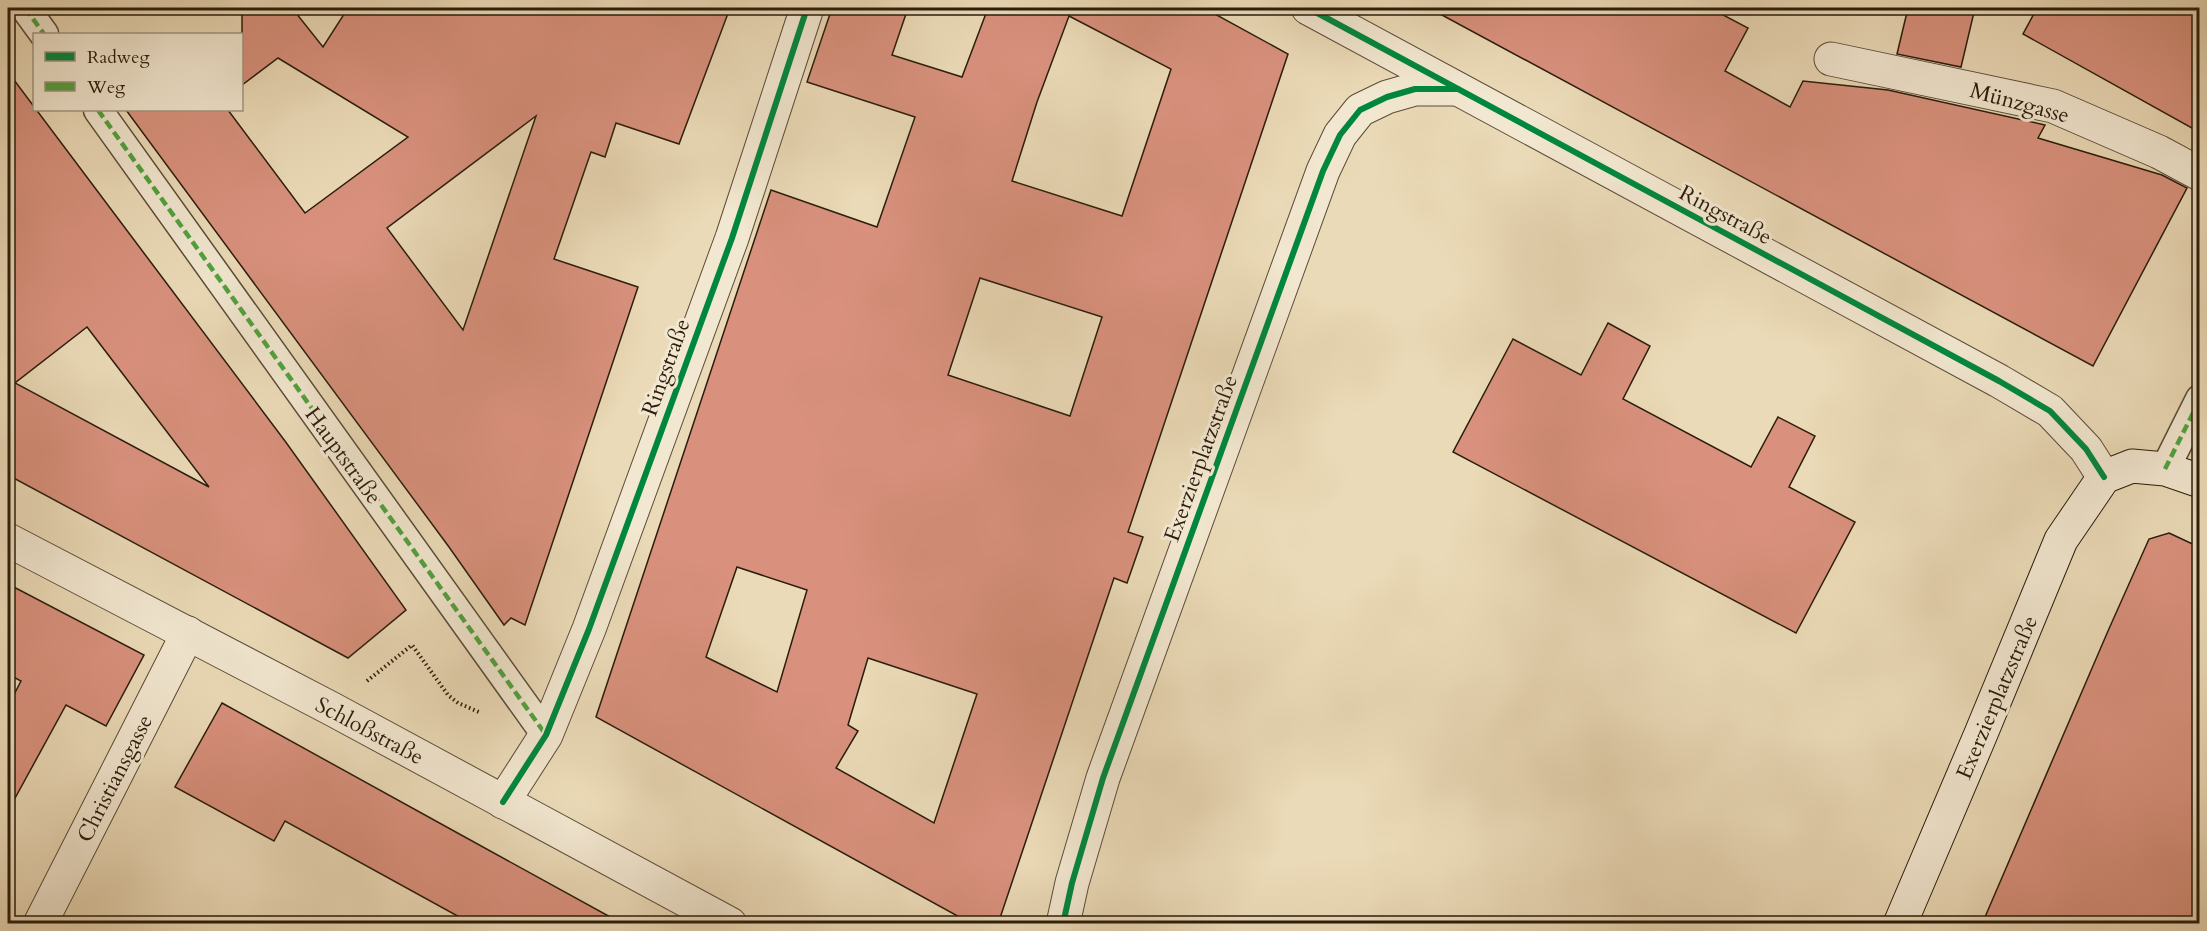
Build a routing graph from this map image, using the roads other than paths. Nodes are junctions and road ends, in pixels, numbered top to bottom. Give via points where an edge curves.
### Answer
1 (25, 8) edge
2 (807, 8) edge
3 (1308, 8) edge
4 (43, 33) edge
5 (1831, 58) dead end
6 (1457, 89) junction
7 (99, 111) edge
8 (2199, 174) edge
9 (2199, 399) edge
10 (2165, 469) junction
11 (2104, 477) junction
12 (2199, 481) edge
13 (8, 540) edge
14 (188, 633) junction
15 (546, 735) junction
16 (503, 802) junction
17 (40, 924) edge
18 (730, 924) edge
19 (1063, 924) edge
20 (1900, 924) edge

1 - 4 street
2 - 15 street, Ringstraße via 732,238 590,629
3 - 6 street, Ringstraße
5 - 8 street, Münzgasse via 2053,106 2159,152
6 - 11 street, Ringstraße via 2050,411 2086,449
6 - 19 street, Exerzierplatzstraße via 1415,89 1360,110 1340,135 1323,171 1103,778
7 - 15 street, Hauptstraße
9 - 10 street
10 - 11 street via 2132,466
10 - 12 street
11 - 20 street, Exerzierplatzstraße via 2061,540
13 - 14 street, Schloßstraße
14 - 16 street, Schloßstraße
14 - 17 street, Christiansgasse
15 - 16 street
16 - 18 street, Schloßstraße

